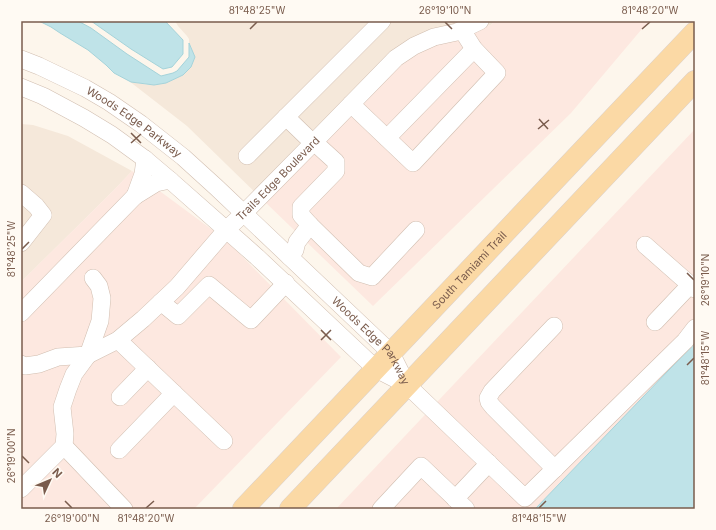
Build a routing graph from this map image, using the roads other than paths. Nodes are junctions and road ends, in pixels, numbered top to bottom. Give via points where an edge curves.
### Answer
1 (382, 21) edge
2 (471, 24) edge
3 (695, 32) edge
4 (474, 49) junction
5 (21, 59) edge
6 (695, 81) edge
7 (21, 87) edge
8 (350, 104) junction
9 (286, 117) junction
10 (387, 138) junction
11 (314, 142) junction
12 (246, 156) dead end
13 (144, 159) junction
14 (170, 180) junction
15 (21, 193) edge
16 (135, 196) junction
17 (244, 213) junction
18 (310, 225) junction
19 (226, 230) junction
20 (416, 230) dead end
21 (21, 243) edge
22 (645, 245) dead end
23 (290, 257) junction
24 (73, 260) junction
25 (286, 283) junction
26 (692, 287) edge
27 (161, 302) junction
28 (21, 313) edge
29 (655, 322) dead end
30 (554, 326) dead end
31 (695, 328) edge
32 (118, 340) junction
33 (391, 353) junction
34 (88, 355) junction
35 (21, 364) edge
36 (148, 368) junction
37 (376, 368) junction
38 (407, 385) junction
39 (174, 393) junction
40 (120, 397) dead end
41 (224, 441) dead end
42 (64, 446) junction
43 (119, 450) dead end
44 (489, 463) junction
45 (555, 469) junction
46 (21, 489) edge
47 (461, 504) edge
48 (124, 509) edge
49 (243, 509) edge
50 (290, 509) edge
51 (381, 509) edge

1 - 9 street
2 - 4 street
2 - 8 street, Trails Edge Boulevard via 457,32 434,37 414,46 396,58
3 - 33 main road, South Tamiami Trail
4 - 10 street
4 - 10 street via 497,73 413,163
5 - 17 street, Woods Edge Parkway via 85,88 141,124 183,157
6 - 38 main road
7 - 13 street, Woods Edge Parkway via 84,118
8 - 10 street
8 - 11 street, Trails Edge Boulevard
9 - 11 street
9 - 12 street
11 - 17 street, Trails Edge Boulevard
11 - 18 street via 336,162 336,171 301,206 301,215
13 - 14 street, Woods Edge Parkway
13 - 16 street via 143,174
14 - 16 street via 156,183
14 - 19 street, Woods Edge Parkway
15 - 21 street via 43,215
16 - 24 street
17 - 19 street, Trails Edge Boulevard
17 - 23 street, Woods Edge Parkway
18 - 20 street via 359,273 372,276
18 - 23 street via 297,242
19 - 25 street, Woods Edge Parkway
19 - 27 street, Trails Edge Boulevard
22 - 26 street
23 - 33 street, Woods Edge Parkway
24 - 28 street
24 - 34 street via 99,286 102,298 100,321
25 - 27 street via 251,320 209,285 178,316
25 - 37 street, Woods Edge Parkway
26 - 29 street
27 - 32 street, Trails Edge Boulevard
30 - 45 street via 488,398 493,407
31 - 45 street via 685,341
32 - 34 street, Trails Edge Boulevard
32 - 36 street
33 - 37 main road, South Tamiami Trail
33 - 38 street, Woods Edge Parkway
34 - 35 street via 58,357 26,366
34 - 42 street via 74,374 62,407
36 - 39 street
36 - 40 street
37 - 38 street, Woods Edge Parkway
37 - 49 main road, South Tamiami Trail
38 - 44 street
38 - 50 main road
39 - 41 street
39 - 43 street
42 - 46 street
42 - 48 street
44 - 45 street via 525,498
44 - 47 street
47 - 51 street via 421,466

